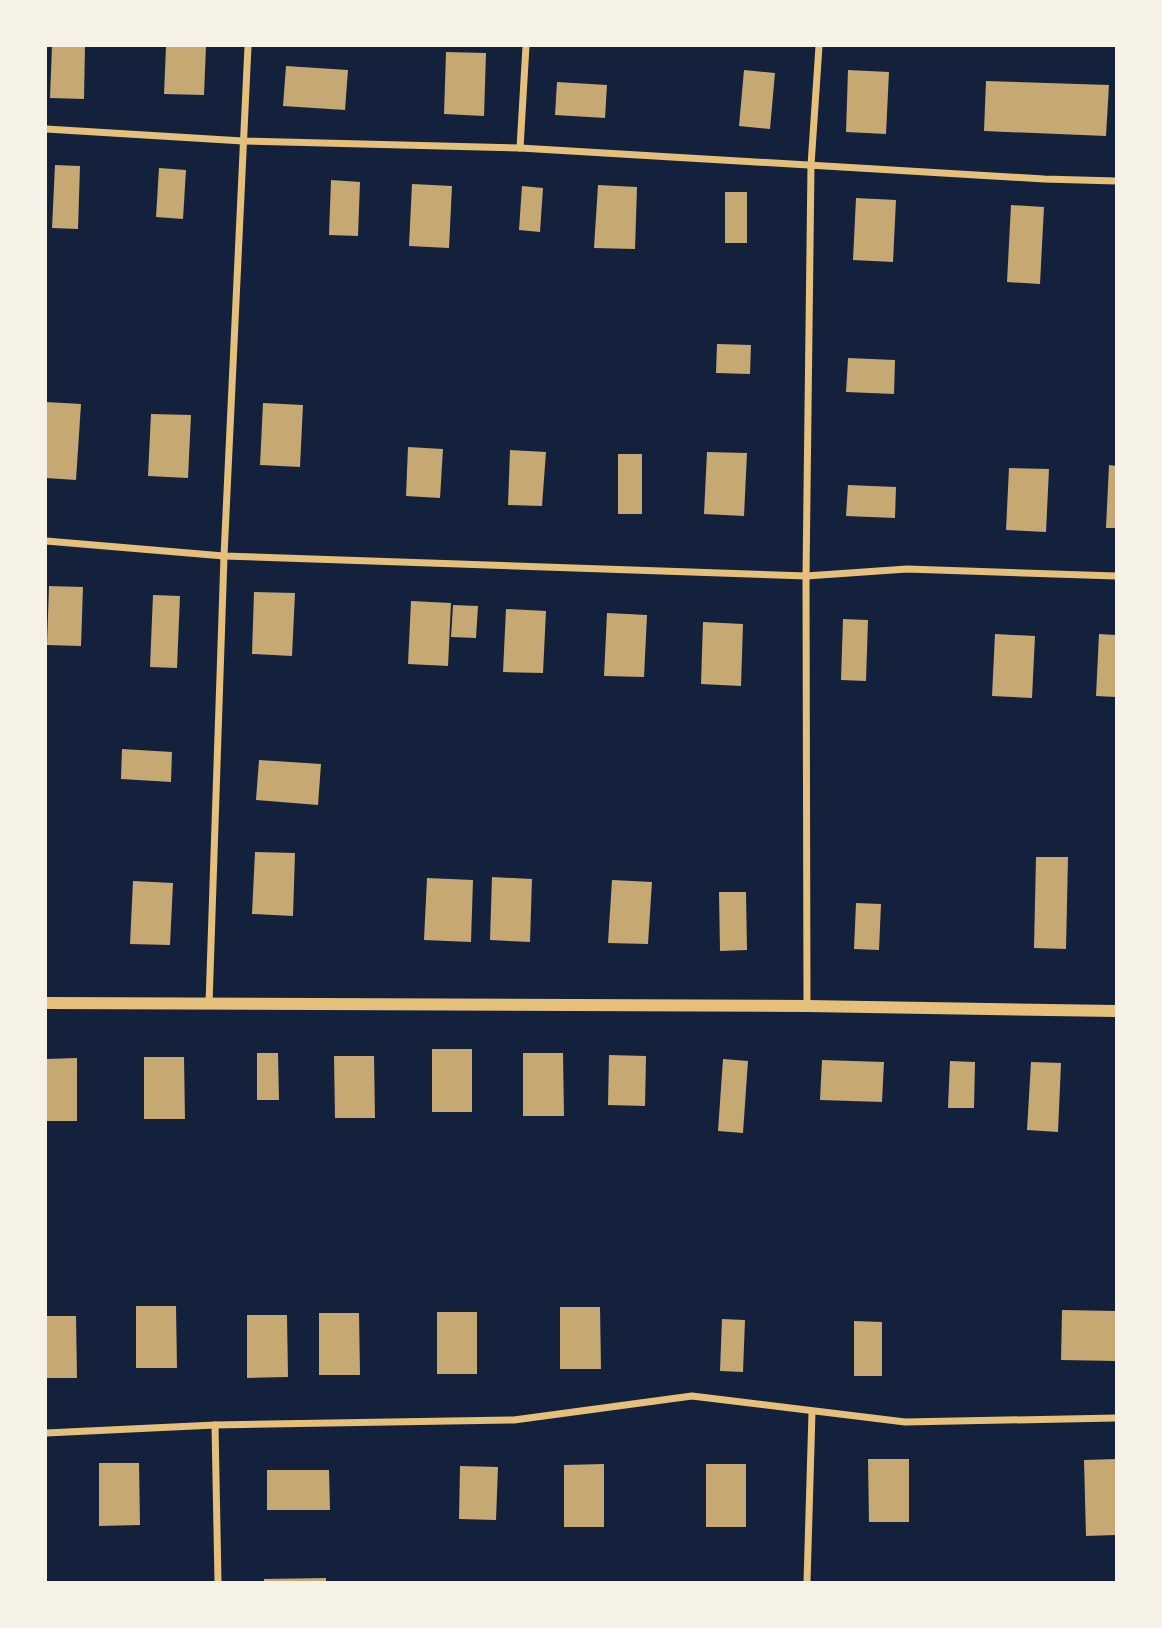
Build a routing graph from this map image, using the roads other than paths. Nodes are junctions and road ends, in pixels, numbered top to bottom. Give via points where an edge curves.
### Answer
1 (248, 46) edge
2 (526, 46) edge
3 (819, 46) edge
4 (46, 129) edge
5 (243, 141) junction
6 (520, 148) junction
7 (811, 165) junction
8 (1116, 181) edge
9 (46, 541) edge
10 (225, 556) junction
11 (806, 576) junction
12 (1116, 576) edge
13 (46, 1003) edge
14 (209, 1004) junction
15 (807, 1006) junction
16 (1116, 1011) edge
17 (812, 1412) junction
18 (1116, 1418) edge
19 (215, 1425) junction
20 (46, 1433) edge
21 (218, 1583) edge
22 (807, 1583) edge

1 - 5 street
2 - 6 street
3 - 7 street
4 - 5 street
5 - 6 street
5 - 10 street
6 - 7 street
7 - 8 street
7 - 11 street
9 - 10 street
10 - 11 street
10 - 14 street
11 - 12 street via 907,569
11 - 15 street
13 - 14 street
14 - 15 street
15 - 16 street
17 - 18 street via 905,1422
17 - 19 street via 692,1396 514,1420
17 - 22 street
19 - 20 street
19 - 21 street

